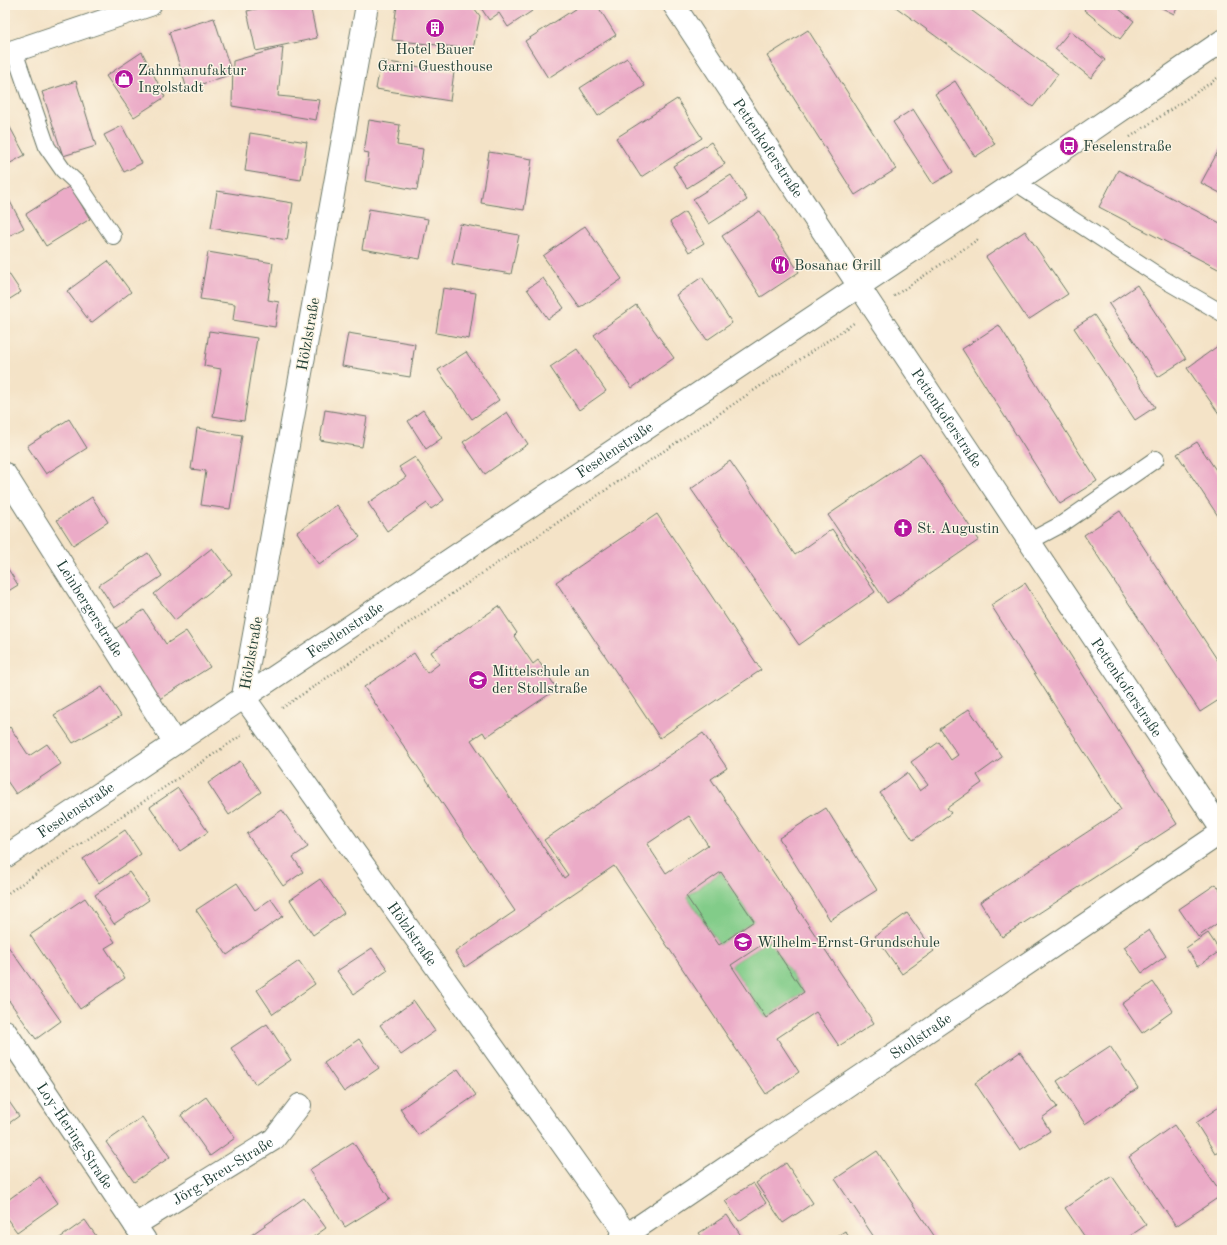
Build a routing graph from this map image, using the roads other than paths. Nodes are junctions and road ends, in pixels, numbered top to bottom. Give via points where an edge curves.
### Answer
1 (150, 5) edge
2 (367, 5) edge
3 (674, 5) edge
4 (1222, 41) edge
5 (10, 53) edge
6 (1015, 182) junction
7 (113, 236) dead end
8 (859, 286) junction
9 (1222, 314) edge
10 (1156, 459) dead end
11 (5, 474) edge
12 (1030, 541) junction
13 (243, 696) junction
14 (175, 743) junction
15 (1222, 831) edge
16 (5, 857) edge
17 (5, 1030) edge
18 (300, 1105) dead end
19 (140, 1232) edge
20 (623, 1238) edge

1 - 5 street
2 - 13 street, Hölzlstraße
3 - 8 street, Pettenkoferstraße
4 - 6 street, Feselenstraße
5 - 7 lane via 47,147 63,170 78,184
6 - 8 street, Feselenstraße
6 - 9 lane
8 - 12 street, Pettenkoferstraße
8 - 13 street, Feselenstraße
10 - 12 lane via 1062,524
11 - 14 street, Leinbergerstraße
12 - 15 street, Pettenkoferstraße
13 - 14 street, Feselenstraße
13 - 20 street, Hölzlstraße
14 - 16 street, Feselenstraße
15 - 20 street, Stollstraße
17 - 19 street, Loy-Hering-Straße
18 - 19 street, Jörg-Breu-Straße via 274,1139

